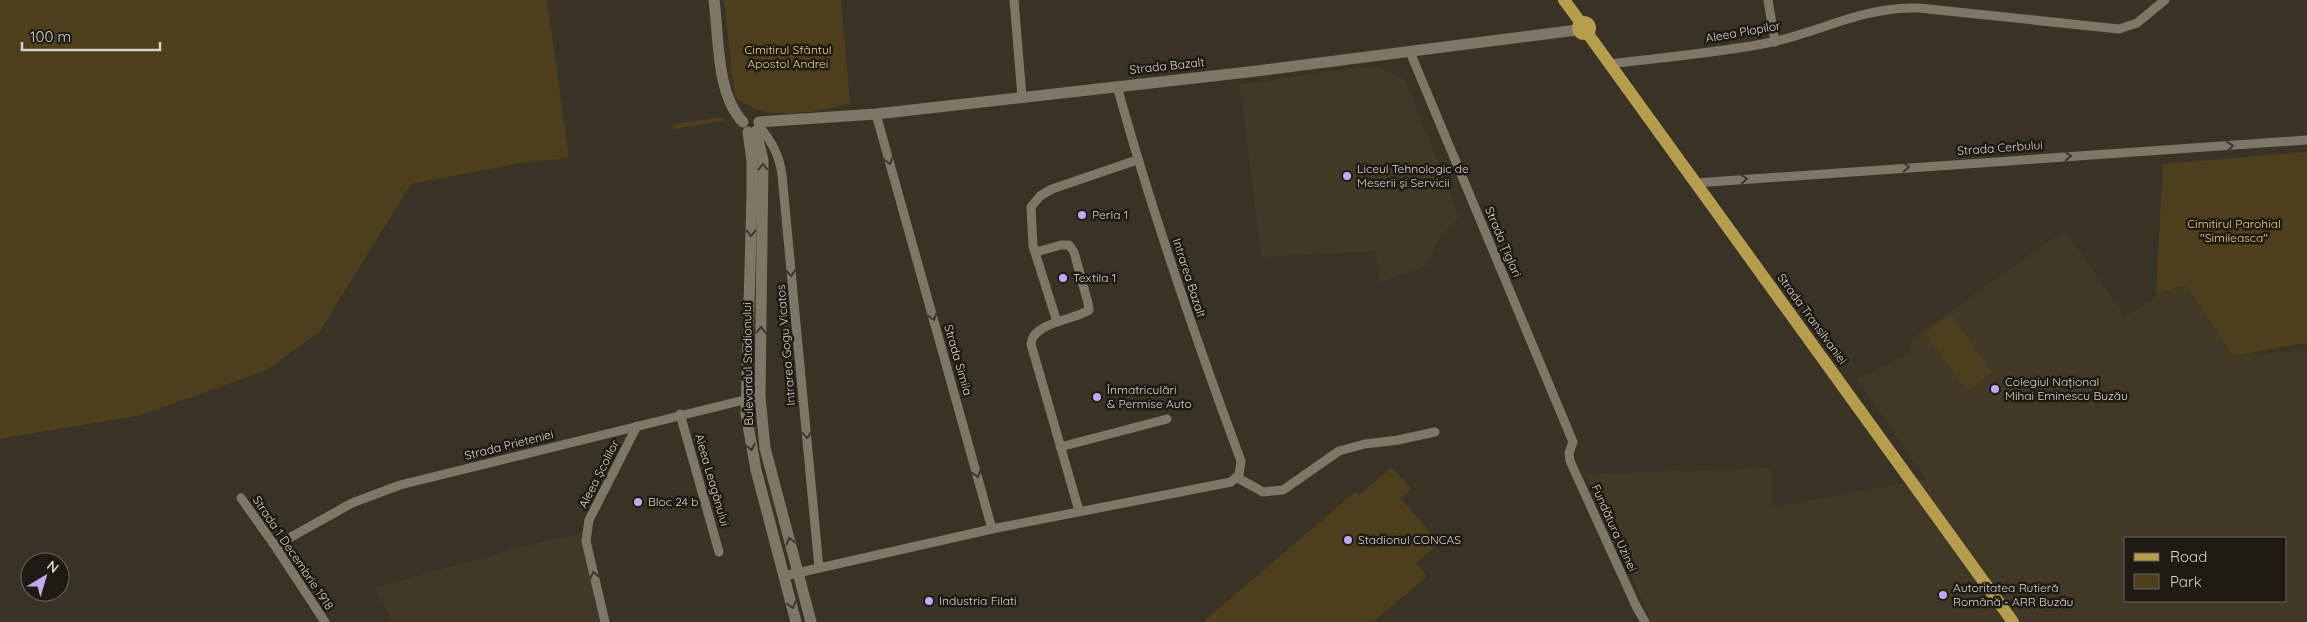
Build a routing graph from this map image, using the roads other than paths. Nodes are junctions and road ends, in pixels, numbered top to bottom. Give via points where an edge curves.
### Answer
1 (714, 0) edge
2 (1014, 0) edge
3 (1564, 0) edge
4 (1768, 0) edge
5 (2165, 0) edge
6 (1919, 4) edge
7 (1582, 29) junction
8 (1775, 42) junction
9 (1410, 52) junction
10 (1610, 64) junction
11 (1116, 86) junction
12 (1022, 97) junction
13 (876, 114) junction
14 (752, 125) junction
15 (2307, 140) edge
16 (1137, 160) junction
17 (1696, 183) junction
18 (1036, 252) junction
19 (1057, 322) junction
20 (760, 396) junction
21 (746, 399) junction
22 (680, 414) junction
23 (1167, 419) dead end
24 (638, 426) junction
25 (1435, 432) dead end
26 (1573, 442) joint
27 (1060, 447) junction
28 (1238, 476) junction
29 (241, 498) dead end
30 (1079, 511) junction
31 (992, 528) junction
32 (276, 546) junction
33 (719, 552) dead end
34 (819, 568) junction
35 (799, 573) junction
36 (784, 576) junction
37 (325, 622) edge
38 (605, 622) edge
39 (796, 622) edge
40 (811, 622) edge
41 (1646, 622) edge
42 (2013, 622) edge

1 - 14 main road via 729,103
2 - 12 street
3 - 7 main road, Strada Transilvaniei
4 - 8 street
5 - 6 street, Aleea Plopilor via 2138,23 2119,29
6 - 8 street, Aleea Plopilor via 1877,10
7 - 9 main road, Strada Bazalt
7 - 10 main road, Strada Transilvaniei
8 - 10 street, Aleea Plopilor
9 - 11 main road, Strada Bazalt
9 - 26 street, Strada Țiglari
10 - 17 main road, Strada Transilvaniei
11 - 12 main road, Strada Bazalt
11 - 16 street, Intrarea Bazalt
12 - 13 main road, Strada Bazalt
13 - 14 main road, Strada Bazalt
13 -> 31 street, Strada Simila
20 -> 14 main road, Bulevardul Stadionului via 763,160
14 -> 21 main road, Bulevardul Stadionului
14 -> 34 street, Intrarea Gogu Vicatos via 774,145 782,175
17 -> 15 street, Strada Cerbului
16 - 18 street via 1040,196 1031,207
16 - 28 street, Intrarea Bazalt via 1241,461
17 - 42 main road, Strada Transilvaniei
18 - 19 street
18 - 19 street via 1068,245 1074,252 1089,310
19 - 27 street via 1034,334 1031,344
20 - 21 street, Strada Prieteniei
35 -> 20 main road, Bulevardul Stadionului via 766,448
21 - 22 street, Strada Prieteniei
21 -> 36 main road, Bulevardul Stadionului via 751,450
22 - 24 street, Strada Prieteniei
22 - 33 street, Aleea Leagănului
23 - 27 street
24 - 32 street, Strada Prieteniei via 379,491
38 -> 24 street, Aleea Școlilor via 586,541 587,530 589,520
25 - 28 street via 1339,451 1283,490 1263,492
26 - 41 street, Fundătura Uzinei via 1570,461
27 - 30 street
28 - 30 street via 1231,482
29 - 32 street, Strada 1 Decembrie 1918
30 - 31 street
31 - 34 street
32 - 37 street, Strada 1 Decembrie 1918
34 - 35 street
35 - 36 street
35 - 40 main road, Bulevardul Stadionului
36 -> 39 main road, Bulevardul Stadionului

